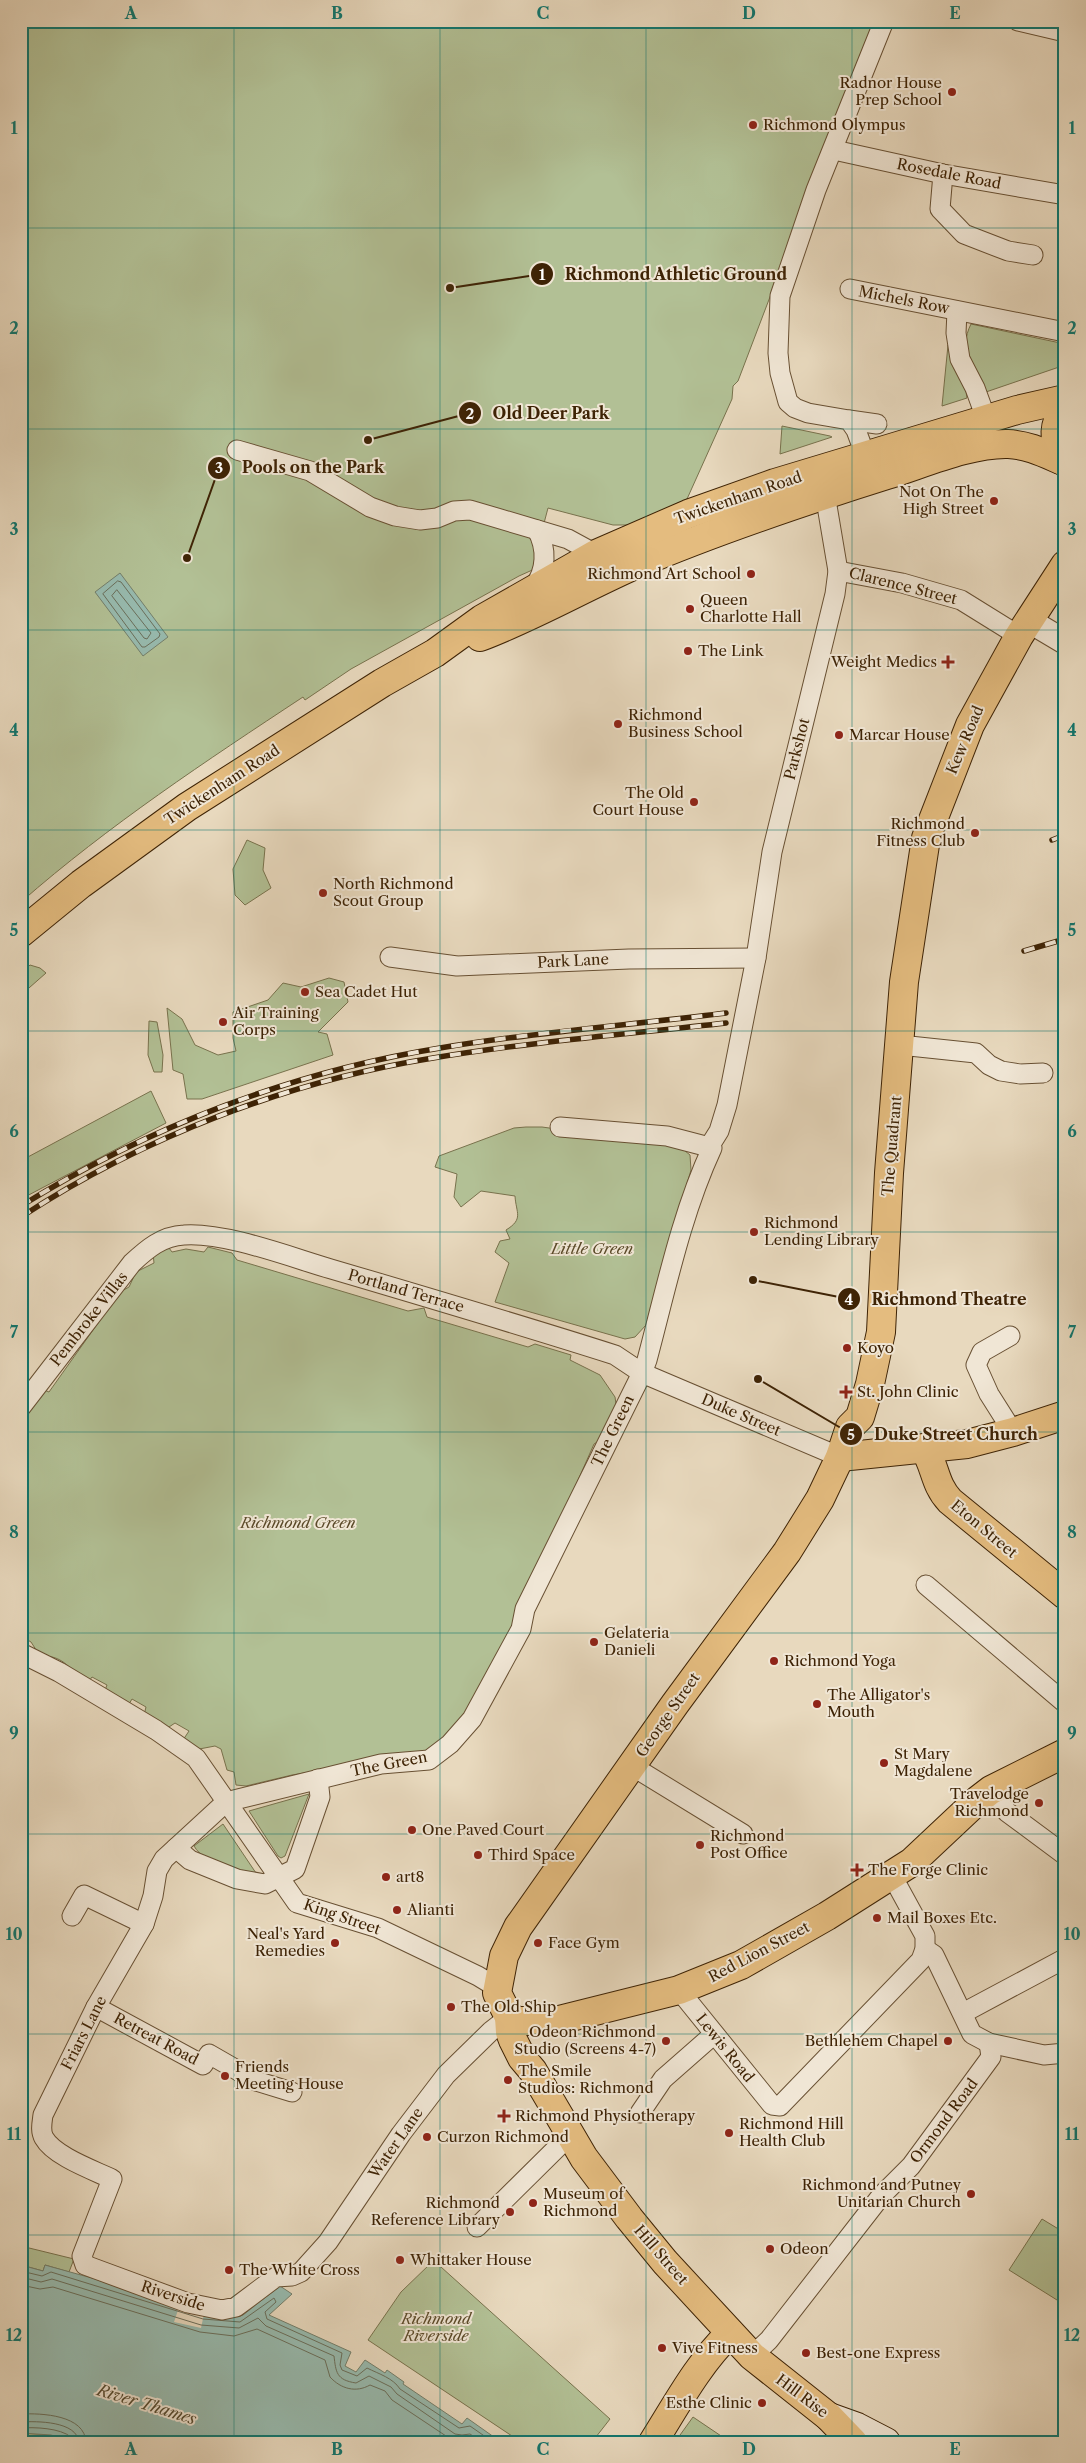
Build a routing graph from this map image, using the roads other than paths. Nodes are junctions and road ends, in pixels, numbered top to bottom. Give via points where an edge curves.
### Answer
1 (884, 21) edge
2 (1018, 21) edge
3 (1065, 32) edge
4 (834, 150) junction
5 (943, 174) junction
6 (1065, 195) edge
7 (1033, 255) dead end
8 (850, 289) dead end
9 (957, 311) junction
10 (1065, 332) edge
11 (1065, 399) edge
12 (1065, 407) edge
13 (848, 420) junction
14 (987, 421) junction
15 (877, 424) dead end
16 (237, 450) dead end
17 (866, 457) junction
18 (1063, 461) edge
19 (825, 494) junction
20 (536, 530) junction
21 (596, 554) junction
22 (635, 565) junction
23 (1065, 565) edge
24 (838, 571) junction
25 (533, 588) junction
26 (1023, 628) junction
27 (1065, 642) edge
28 (434, 654) junction
29 (911, 932) joint
30 (21, 933) edge
31 (390, 957) dead end
32 (756, 958) junction
33 (900, 1045) junction
34 (1043, 1073) dead end
35 (560, 1127) dead end
36 (709, 1147) junction
37 (164, 1239) joint
38 (1010, 1336) dead end
39 (642, 1372) junction
40 (21, 1407) edge
41 (1065, 1415) edge
42 (860, 1417) junction
43 (1013, 1432) junction
44 (924, 1448) junction
45 (879, 1452) junction
46 (840, 1457) junction
47 (926, 1585) dead end
48 (1065, 1595) edge
49 (21, 1653) edge
50 (1065, 1703) edge
51 (1065, 1753) edge
52 (632, 1766) junction
53 (318, 1779) junction
54 (991, 1790) junction
55 (226, 1802) junction
56 (743, 1834) dead end
57 (176, 1848) junction
58 (1065, 1855) edge
59 (894, 1873) junction
60 (277, 1877) junction
61 (72, 1916) dead end
62 (144, 1924) junction
63 (925, 1949) junction
64 (1064, 1959) edge
65 (496, 1988) junction
66 (679, 1990) junction
67 (96, 2007) junction
68 (963, 2013) junction
69 (509, 2017) junction
70 (555, 2020) junction
71 (713, 2035) junction
72 (989, 2043) junction
73 (1065, 2053) edge
74 (533, 2070) junction
75 (292, 2092) dead end
76 (640, 2113) dead end
77 (570, 2135) junction
78 (477, 2227) dead end
79 (82, 2256) joint
80 (292, 2276) joint
81 (730, 2333) junction
82 (752, 2356) junction
83 (829, 2417) junction
84 (653, 2442) edge
85 (853, 2442) edge
86 (886, 2442) edge

1 - 4 street
2 - 3 street
4 - 5 street, Rosedale Road
4 - 13 street via 816,190 780,296 778,353 788,402 808,413
5 - 6 street, Rosedale Road
5 - 7 street via 940,209 964,234
8 - 9 street, Michels Row
9 - 10 street, Michels Row
9 - 14 street, Michels Row via 960,359
11 - 14 main road, Twickenham Road
12 - 18 main road via 1056,422 1055,440
13 - 15 street
13 - 17 street via 856,430
14 - 17 main road, Twickenham Road
16 - 20 street via 310,471 370,507 395,516 420,520 470,510
17 - 21 main road, Twickenham Road via 775,483
18 - 19 main road, Twickenham Road via 1035,448 1008,444 992,446
19 - 22 main road, Twickenham Road via 707,535
19 - 24 street, Parkshot
20 - 21 street via 568,539
20 - 25 street via 541,538 544,561 540,579
21 - 22 street via 611,562
21 - 25 main road, Twickenham Road
22 - 28 main road, Twickenham Road via 492,632
23 - 26 main road, Kew Road
24 - 26 street, Clarence Street via 902,583 962,600
24 - 32 street, Parkshot via 823,646 772,852
25 - 28 main road, Twickenham Road via 482,618
26 - 27 street
26 - 29 main road, Kew Road via 970,724 944,789 926,838
28 - 30 main road, Twickenham Road via 382,682 187,807 81,884
29 - 33 main road, The Quadrant
31 - 32 street, Park Lane via 457,966
32 - 36 street, Parkshot via 727,1105
33 - 34 street via 976,1053 1001,1071
33 - 42 main road, The Quadrant via 881,1332
35 - 36 street via 667,1136
36 - 39 street via 712,1148 701,1171 675,1253
37 - 39 street, Portland Terrace via 200,1234 268,1250 615,1355
37 - 40 street, Pembroke Villas via 148,1247 132,1263
38 - 43 street via 982,1352 976,1365 989,1394
39 - 46 street, Duke Street
39 - 53 street, The Green via 526,1609 521,1629 472,1719 450,1744 429,1760 381,1764
41 - 43 main road
42 - 45 main road via 869,1440
42 - 46 main road, George Street via 850,1427
43 - 44 main road via 966,1444
44 - 45 main road
44 - 48 main road, Eton Street via 935,1469 940,1490 950,1501
45 - 46 main road
46 - 52 main road, George Street via 820,1499 787,1552
47 - 50 street
49 - 55 street via 156,1730 196,1758
51 - 54 main road, Red Lion Street
52 - 56 street
52 - 65 main road, George Street via 518,1927 504,1956
53 - 55 street, The Green
53 - 60 street via 320,1797 295,1869
54 - 58 street via 1007,1812
54 - 59 main road, Red Lion Street via 912,1862
55 - 57 street, Friars Lane
55 - 60 street, King Street via 262,1850
57 - 60 street via 190,1860 237,1878 265,1884
57 - 62 street, Friars Lane via 157,1871
59 - 63 street via 896,1883 925,1936
59 - 66 main road, Red Lion Street via 740,1965
60 - 65 street, King Street via 298,1903 378,1928 478,1976
61 - 62 street via 84,1895
62 - 67 street, Friars Lane
63 - 68 street via 934,1955
63 - 71 street, Lewis Road via 921,1960 780,2106 772,2105
64 - 68 street
65 - 69 main road
66 - 70 main road, Red Lion Street
66 - 71 street, Lewis Road
67 - 75 street, Retreat Road via 203,2065 209,2054 256,2081
67 - 79 street, Friars Lane via 42,2115 41,2127 44,2139 60,2154 112,2179
68 - 72 street via 972,2034
69 - 70 main road, Red Lion Street via 518,2021
69 - 74 main road, Hill Street via 513,2040
69 - 80 street, Water Lane via 491,2030 446,2075 401,2134 328,2242 300,2272
70 - 74 main road via 539,2035 533,2046
71 - 76 street via 663,2079
72 - 73 street via 1044,2055
72 - 82 street, Ormond Road via 991,2057 911,2166 881,2196 769,2340
74 - 77 main road, Hill Street
77 - 78 street
77 - 81 main road, Hill Street via 629,2218
79 - 80 street, Riverside via 85,2265 188,2302 222,2310 236,2307 276,2276
81 - 82 main road, Hill Rise
81 - 84 main road via 688,2384
82 - 83 main road, Hill Rise
83 - 85 main road
83 - 86 main road, Hill Rise

